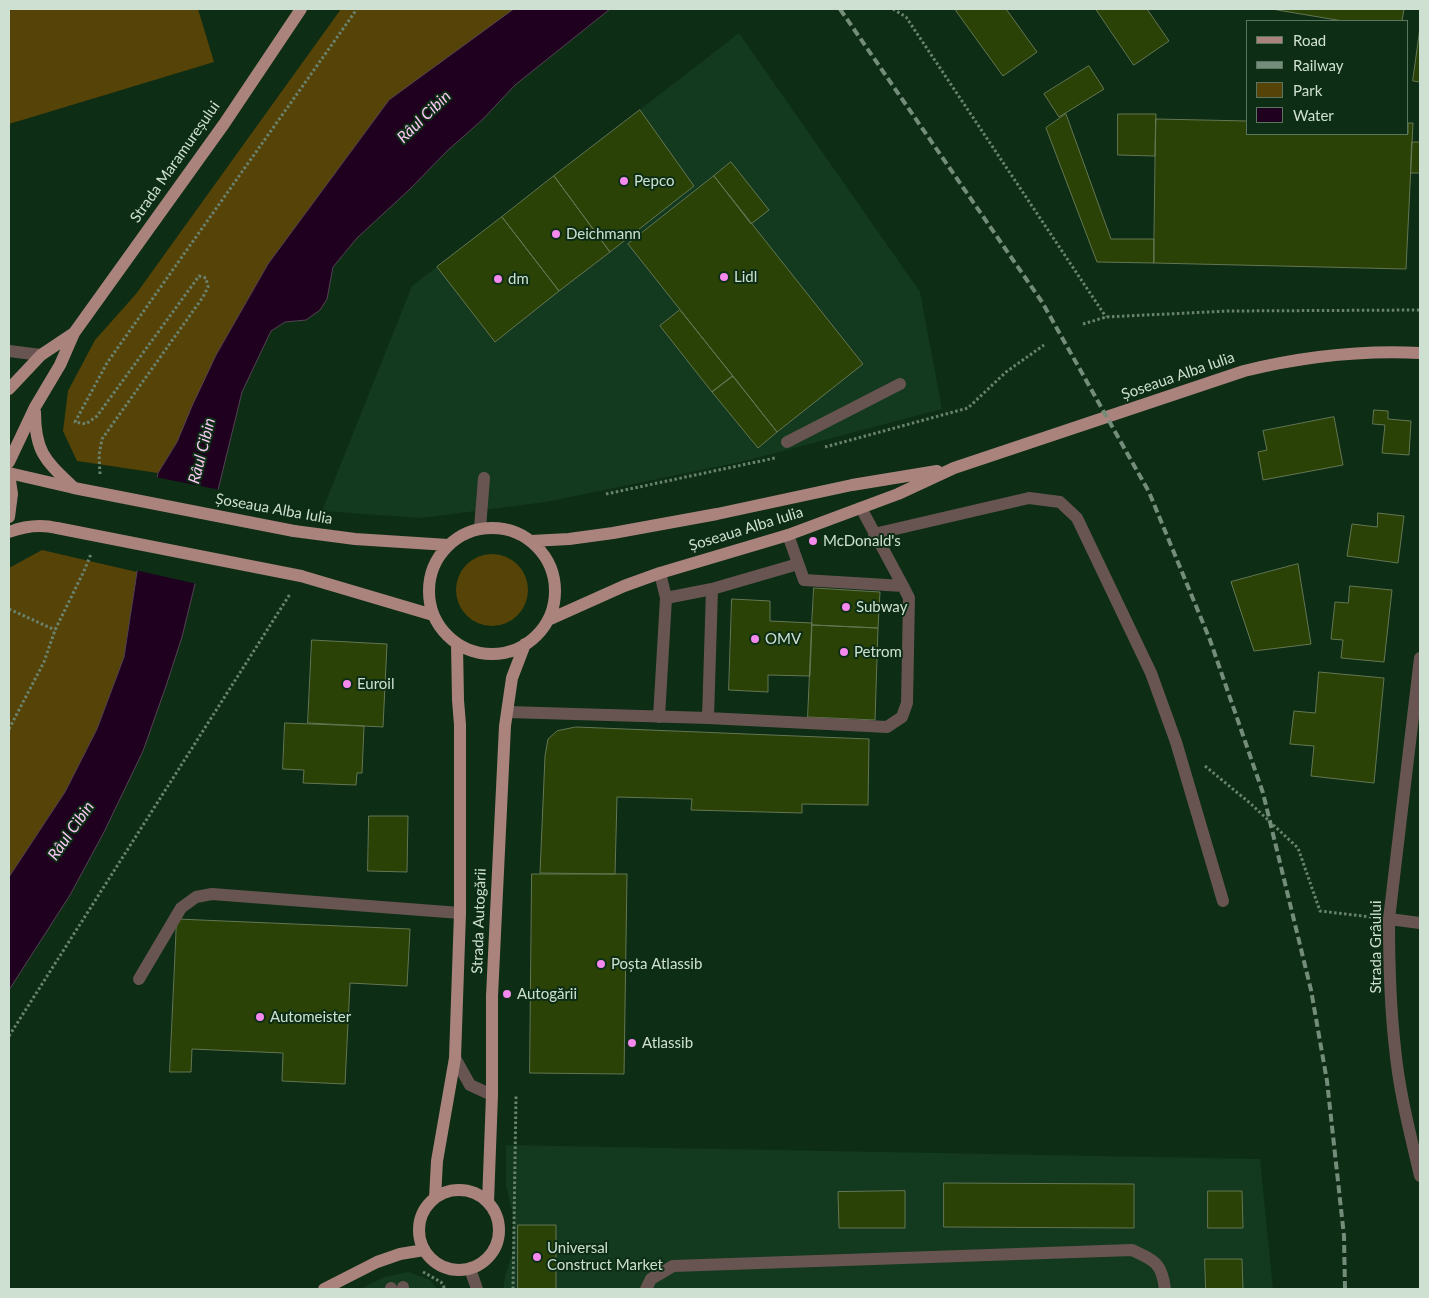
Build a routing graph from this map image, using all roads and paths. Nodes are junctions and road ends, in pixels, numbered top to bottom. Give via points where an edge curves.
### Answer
1 (301, 9) edge
2 (357, 9) edge
3 (893, 9) edge
4 (1420, 310) edge
5 (1106, 317) junction
6 (1083, 324) dead end
7 (74, 333) junction
8 (9, 351) edge
9 (1420, 353) edge
10 (41, 355) junction
11 (900, 384) dead end
12 (9, 389) edge
13 (35, 407) junction
14 (787, 442) dead end
15 (9, 462) edge
16 (954, 468) junction
17 (9, 474) edge
18 (484, 478) dead end
19 (100, 483) dead end
20 (74, 488) junction
21 (861, 508) junction
22 (9, 518) edge
23 (480, 528) junction
24 (9, 532) edge
25 (874, 534) junction
26 (788, 535) junction
27 (531, 541) junction
28 (448, 545) junction
29 (91, 552) dead end
30 (798, 564) junction
31 (660, 573) junction
32 (301, 576) junction
33 (903, 586) junction
34 (712, 589) junction
35 (666, 598) junction
36 (9, 610) edge
37 (433, 615) junction
38 (548, 620) junction
39 (55, 630) junction
40 (457, 644) junction
41 (526, 644) junction
42 (1420, 658) edge
43 (508, 712) junction
44 (659, 717) junction
45 (708, 718) junction
46 (9, 729) edge
47 (1176, 742) junction
48 (1223, 902) dead end
49 (460, 913) junction
50 (1388, 918) junction
51 (1420, 923) edge
52 (138, 979) dead end
53 (9, 1036) edge
54 (455, 1058) junction
55 (492, 1095) junction
56 (516, 1096) dead end
57 (1420, 1176) edge
58 (435, 1198) junction
59 (488, 1202) junction
60 (424, 1250) junction
61 (470, 1269) junction
62 (324, 1289) edge
63 (477, 1289) edge
64 (514, 1289) edge
65 (646, 1289) edge
66 (1166, 1289) edge

1 - 7 main road, Strada Maramureșului via 224,124
2 - 19 path via 107,363 75,422 86,424 97,416 199,276 206,278 208,287 202,297 102,439
3 - 5 path via 906,17
4 - 5 path via 1228,311
5 - 6 path
7 - 10 main road, Strada Maramureșului
7 - 13 main road, Strada Maramureșului via 60,365
8 - 10 street
9 - 16 main road, Șoseaua Alba Iulia via 1319,357 1244,371
10 - 12 main road, Strada Maramureșului
11 - 14 street
13 - 15 main road, Strada Maramureșului
13 - 20 main road via 38,444 48,463
16 - 21 main road, Șoseaua Alba Iulia
16 - 27 main road, Șoseaua Alba Iulia via 632,529 570,539
17 - 20 main road, Șoseaua Alba Iulia
17 - 22 main road via 12,494
18 - 23 street
20 - 28 main road, Șoseaua Alba Iulia, bridge via 294,531
21 - 25 street
21 - 26 main road, Șoseaua Alba Iulia
23 - 27 main road via 515,532
23 - 28 main road via 463,534
24 - 32 main road, bridge via 44,525
25 - 33 street
25 - 47 street via 1029,498 1060,502 1077,518 1151,673
26 - 30 street
26 - 31 main road, Șoseaua Alba Iulia
27 - 38 main road via 547,561 555,586
28 - 37 main road via 436,560 429,578 428,597
29 - 39 path
30 - 33 street via 804,580
30 - 34 street
31 - 35 street
31 - 38 main road, Șoseaua Alba Iulia
32 - 37 main road
32 - 53 path
33 - 45 street via 909,598 907,704 902,717 887,727
34 - 35 street
34 - 45 street
35 - 44 street
36 - 39 path
37 - 40 main road via 443,632
38 - 41 main road
39 - 46 path via 44,662
40 - 41 main road via 474,652 491,654 509,652
40 - 49 main road, Strada Autogării
41 - 43 main road, Strada Autogării via 512,678
42 - 50 street, Strada Grâului
43 - 44 street
43 - 55 main road, Strada Autogării via 496,893
44 - 45 street
47 - 48 street
47 - 50 path via 1298,848 1320,911
49 - 52 street via 212,894 196,897 181,908
49 - 54 main road, Strada Autogării
50 - 51 street
50 - 57 street, Strada Grâului via 1395,1048
54 - 55 street via 470,1085
54 - 58 main road, Strada Autogării via 437,1161
55 - 59 main road, Strada Autogării
56 - 64 path
58 - 59 main road via 462,1190 476,1193
58 - 60 main road via 425,1209 420,1222 419,1236
59 - 61 main road via 495,1211 500,1234 490,1256
60 - 61 main road via 439,1266 449,1270
60 - 62 main road via 377,1262
61 - 63 street
65 - 66 street via 651,1279 672,1266 1132,1250 1153,1260 1164,1275

